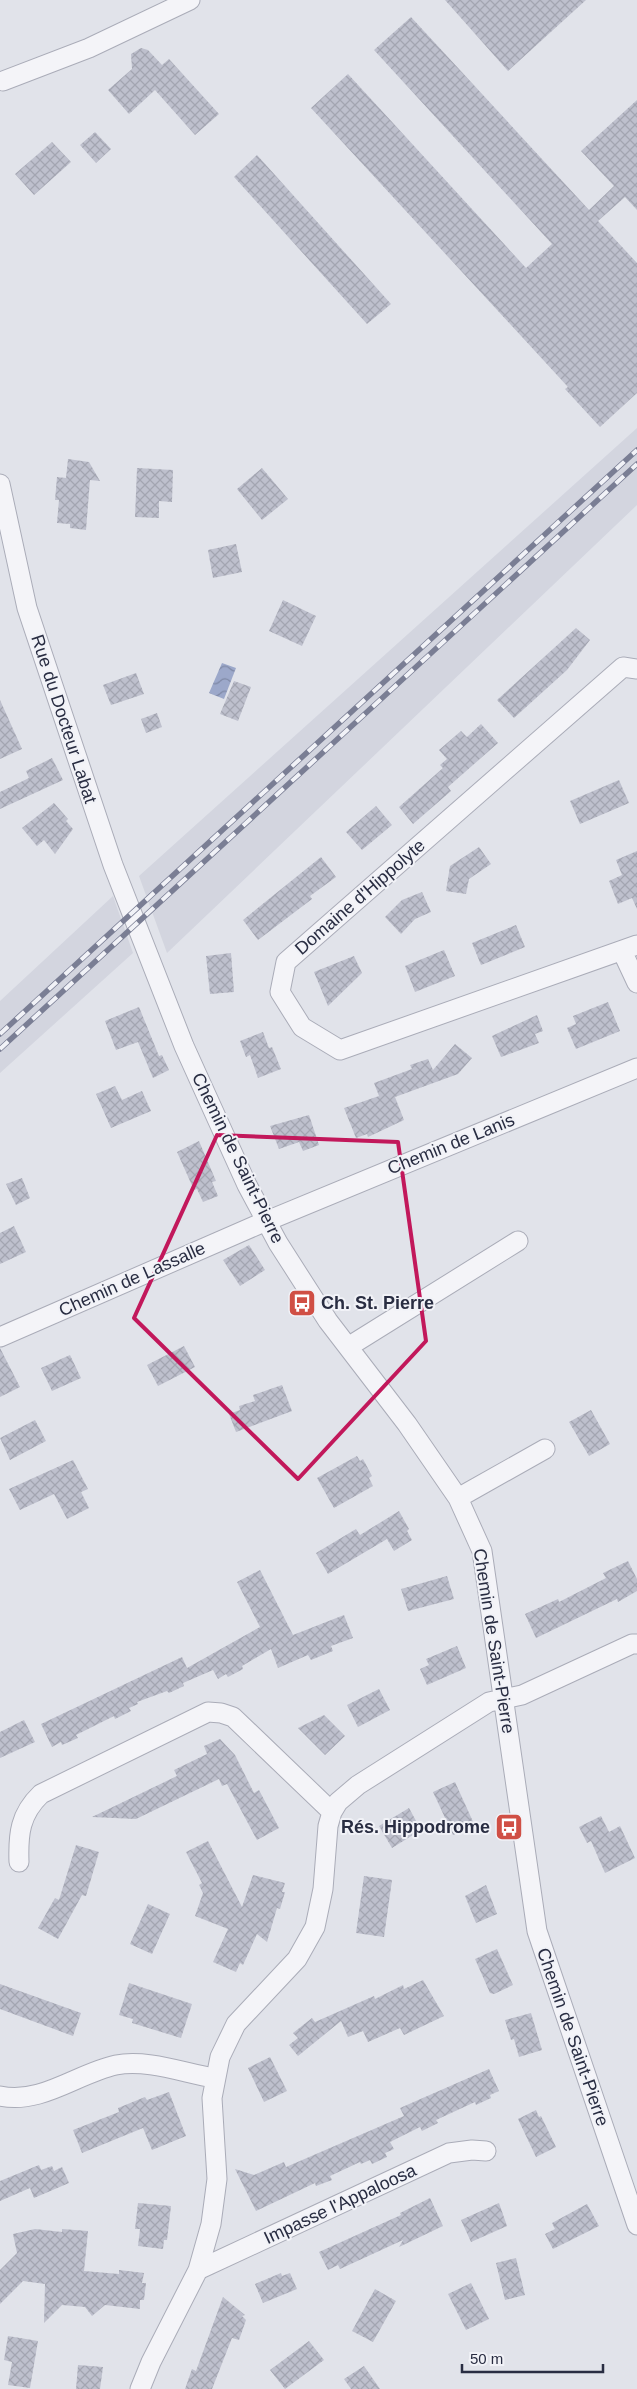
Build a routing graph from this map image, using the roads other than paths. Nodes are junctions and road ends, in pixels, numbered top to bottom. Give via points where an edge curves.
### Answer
1 (190, 0) edge
2 (1, 81) edge
3 (0, 484) edge
4 (637, 669) edge
5 (630, 948) edge
6 (146, 949) joint
7 (637, 984) edge
8 (637, 1068) edge
9 (265, 1221) junction
10 (518, 1242) dead end
11 (0, 1337) edge
12 (348, 1348) junction
13 (545, 1449) dead end
14 (458, 1498) junction
15 (637, 1644) edge
16 (504, 1700) junction
17 (332, 1812) junction
18 (19, 1862) dead end
19 (214, 2078) junction
20 (0, 2096) edge
21 (486, 2151) dead end
22 (636, 2221) edge
23 (198, 2270) junction
24 (140, 2389) edge

1 - 2 street via 89,48
3 - 6 street, Rue du Docteur Labat via 27,608 113,865
4 - 5 street, Domaine d'Hippolyte via 623,667 286,962 280,992 302,1028 340,1050
5 - 7 street, Domaine d'Hippolyte
6 - 9 street, Chemin de Saint-Pierre via 184,1046
8 - 9 street, Chemin de Lanis
9 - 11 street, Chemin de Lassalle
9 - 12 street, Chemin de Saint-Pierre
10 - 12 street
12 - 14 street, Chemin de Saint-Pierre via 407,1424
13 - 14 street
14 - 16 street, Chemin de Saint-Pierre via 482,1551
15 - 16 street
16 - 17 street via 489,1702 358,1785 346,1793
16 - 22 street, Chemin de Saint-Pierre via 537,1931
17 - 18 street via 234,1717 208,1712 41,1794 24,1814 18,1844
17 - 19 street via 315,1927 297,1959 236,2024 225,2044
19 - 20 street via 145,2065 117,2065 38,2094
19 - 23 street via 212,2116 217,2179 211,2224
21 - 23 street, Impasse l'Appaloosa via 449,2153
23 - 24 street

